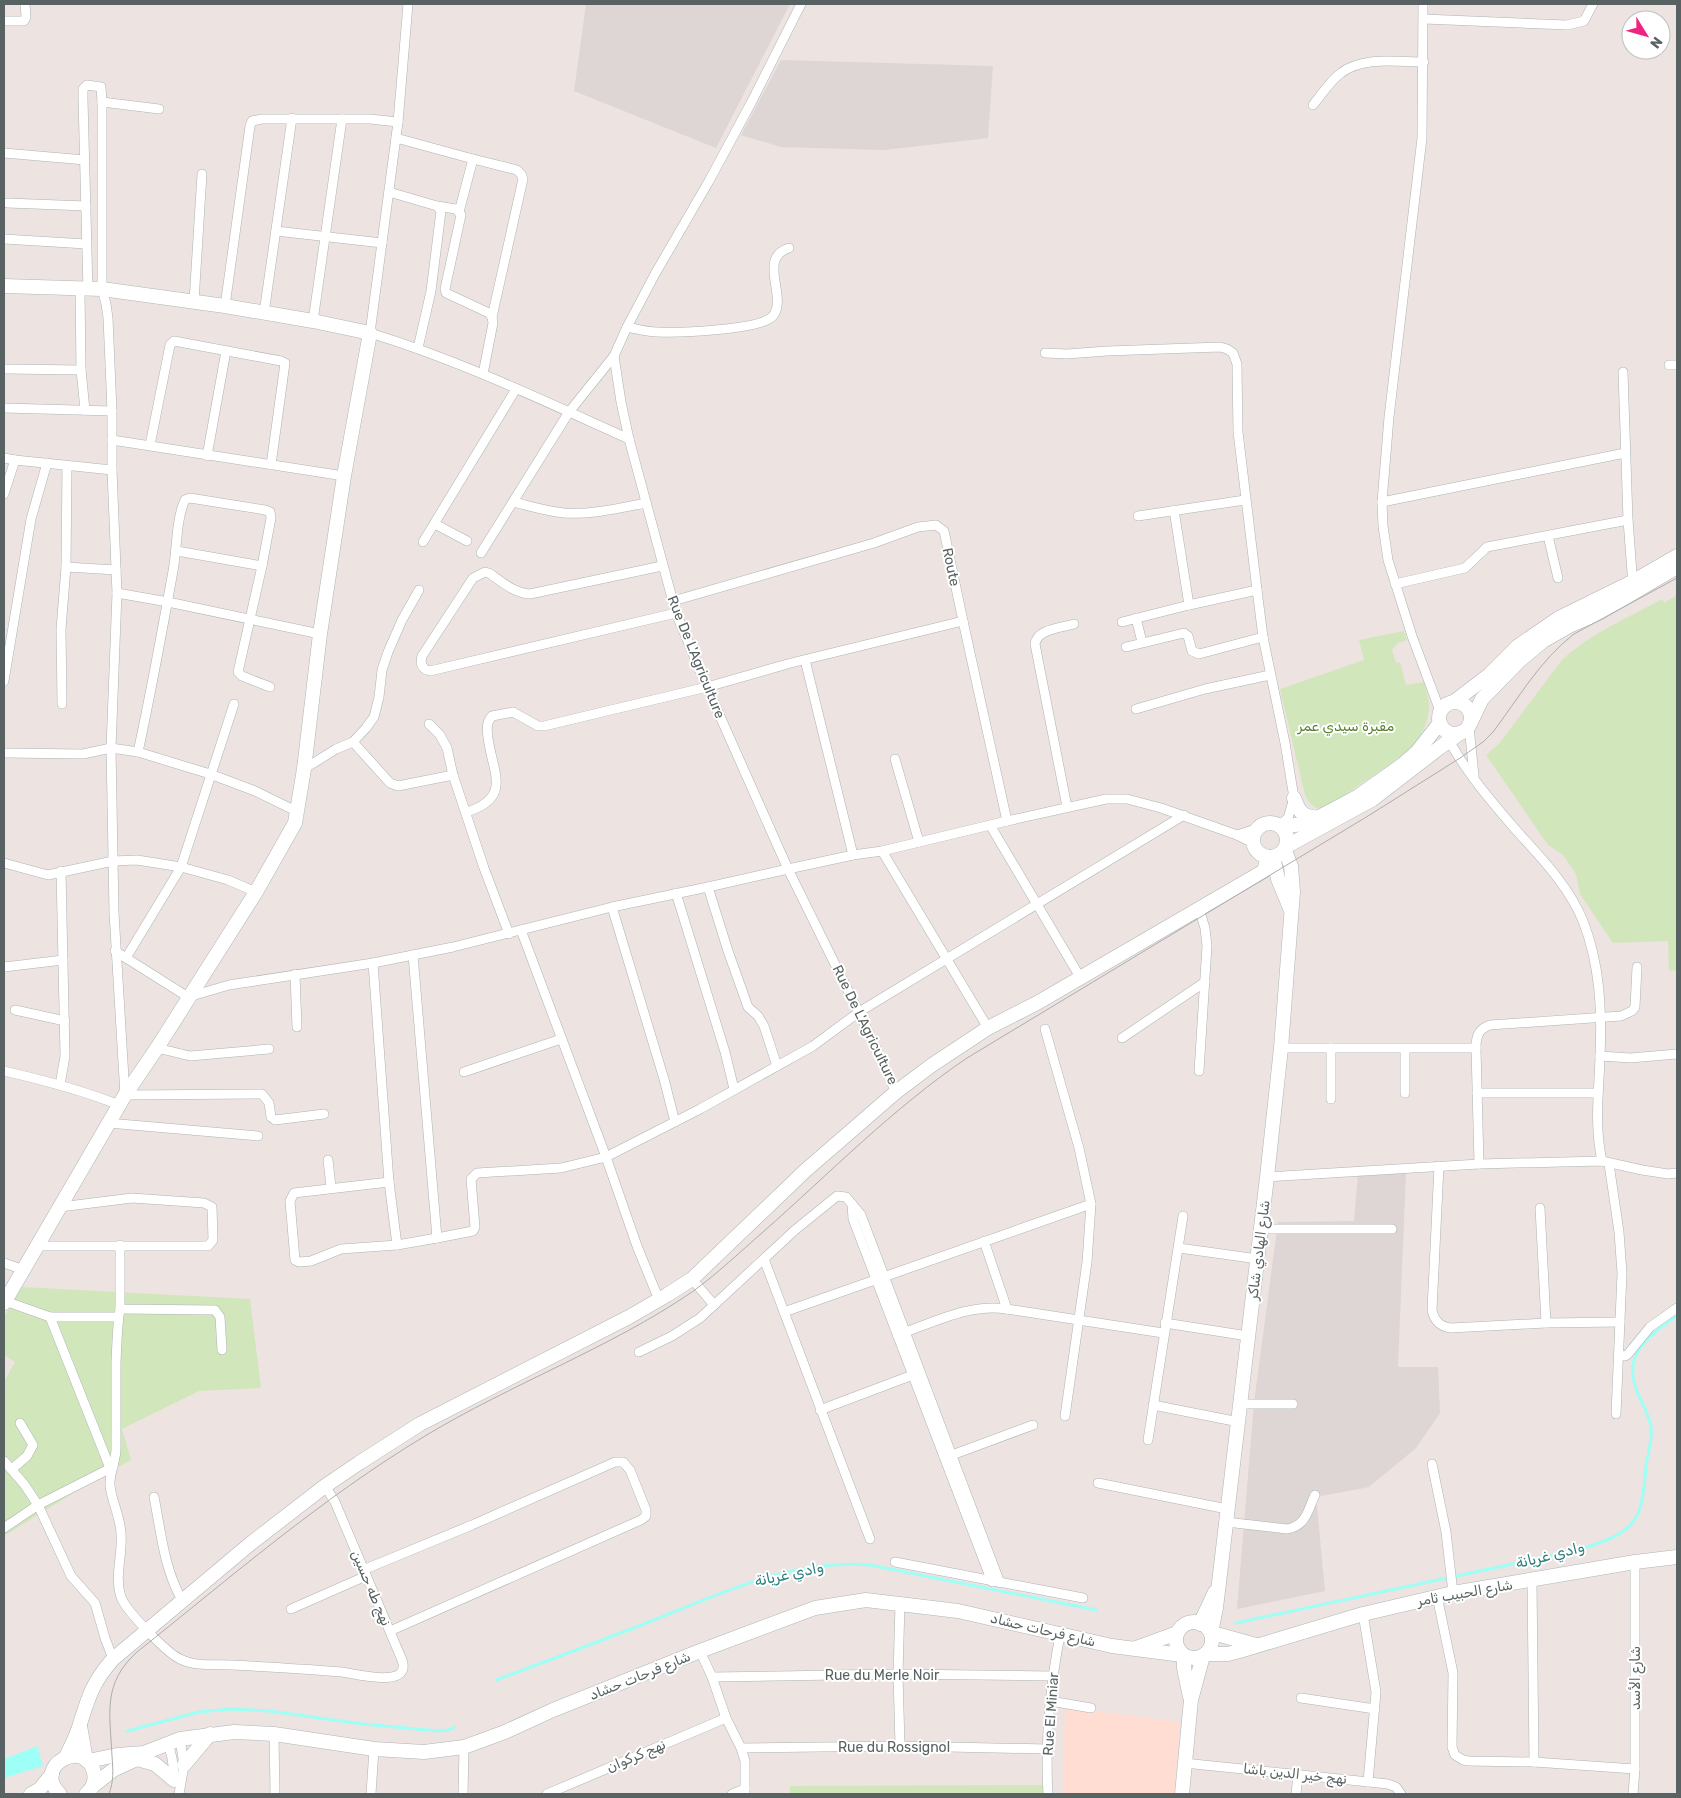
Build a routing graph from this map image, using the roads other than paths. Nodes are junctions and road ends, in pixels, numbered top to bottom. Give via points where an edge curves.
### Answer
1 (25, 4) edge
2 (408, 4) edge
3 (801, 4) edge
4 (1423, 4) edge
5 (1593, 4) edge
6 (1424, 19) junction
7 (4, 21) edge
8 (1424, 62) junction
9 (102, 102) junction
10 (1313, 105) dead end
11 (159, 109) dead end
12 (292, 118) junction
13 (342, 119) junction
14 (398, 122) junction
15 (396, 138) junction
16 (4, 153) edge
17 (473, 159) junction
18 (85, 160) junction
19 (202, 174) dead end
20 (388, 192) junction
21 (7, 203) dead end
22 (86, 206) junction
23 (437, 206) junction
24 (459, 212) junction
25 (276, 231) junction
26 (325, 237) junction
27 (4, 239) edge
28 (382, 243) junction
29 (86, 244) junction
30 (789, 248) dead end
31 (4, 286) edge
32 (84, 289) junction
33 (102, 289) junction
34 (431, 291) junction
35 (446, 293) junction
36 (194, 301) junction
37 (225, 306) junction
38 (264, 313) junction
39 (492, 317) junction
40 (313, 321) junction
41 (627, 327) junction
42 (370, 332) junction
43 (418, 348) junction
44 (226, 351) junction
45 (1045, 353) dead end
46 (614, 356) junction
47 (4, 369) edge
48 (81, 370) junction
49 (1623, 372) dead end
50 (483, 374) junction
51 (516, 389) junction
52 (4, 408) edge
53 (85, 410) junction
54 (112, 411) junction
55 (569, 412) junction
56 (112, 440) junction
57 (628, 440) junction
58 (150, 445) junction
59 (1625, 453) junction
60 (207, 456) junction
61 (4, 458) edge
62 (15, 460) junction
63 (47, 464) junction
64 (271, 465) junction
65 (67, 466) junction
66 (112, 470) junction
67 (344, 476) junction
68 (4, 494) edge
69 (1245, 500) junction
70 (514, 502) junction
71 (1382, 502) junction
72 (646, 503) junction
73 (1174, 510) junction
74 (1138, 516) dead end
75 (1628, 520) junction
76 (435, 524) junction
77 (1548, 536) junction
78 (467, 541) dead end
79 (423, 542) dead end
80 (177, 550) junction
81 (481, 553) dead end
82 (1677, 556) edge
83 (262, 566) junction
84 (662, 566) junction
85 (1677, 567) edge
86 (66, 568) junction
87 (116, 570) junction
88 (1558, 578) dead end
89 (1395, 584) junction
90 (1633, 587) junction
91 (419, 590) dead end
92 (1257, 590) junction
93 (117, 593) junction
94 (672, 601) junction
95 (168, 602) junction
96 (1189, 604) junction
97 (676, 613) junction
98 (1136, 618) junction
99 (250, 620) junction
100 (964, 621) junction
101 (1122, 622) dead end
102 (1074, 624) dead end
103 (320, 634) junction
104 (1264, 637) junction
105 (1142, 642) junction
106 (1126, 646) dead end
107 (806, 660) junction
108 (4, 675) edge
109 (1270, 675) junction
110 (4, 681) edge
111 (270, 687) dead end
112 (707, 687) junction
113 (62, 704) dead end
114 (234, 704) dead end
115 (1136, 709) dead end
116 (1450, 721) junction
117 (429, 724) dead end
118 (352, 742) junction
119 (111, 748) junction
120 (138, 752) junction
121 (4, 753) edge
122 (895, 759) dead end
123 (304, 769) junction
124 (210, 774) junction
125 (454, 775) junction
126 (1474, 778) junction
127 (1294, 798) junction
128 (1067, 808) junction
129 (298, 812) junction
130 (467, 812) junction
131 (1184, 816) junction
132 (1319, 818) junction
133 (1007, 821) junction
134 (990, 825) junction
135 (1281, 826) junction
136 (1237, 835) junction
137 (1255, 840) junction
138 (919, 842) junction
139 (882, 852) junction
140 (1278, 853) junction
141 (854, 855) junction
142 (113, 861) junction
143 (4, 863) edge
144 (181, 867) junction
145 (788, 869) junction
146 (1264, 871) junction
147 (61, 872) junction
148 (1278, 879) junction
149 (1244, 884) junction
150 (708, 888) junction
151 (256, 892) junction
152 (676, 893) junction
153 (1036, 905) junction
154 (612, 907) junction
155 (1199, 908) junction
156 (1292, 917) junction
157 (521, 930) junction
158 (509, 934) junction
159 (115, 951) junction
160 (413, 955) junction
161 (126, 958) junction
162 (946, 959) junction
163 (64, 960) junction
164 (373, 963) junction
165 (4, 967) edge
166 (1637, 967) dead end
167 (295, 974) junction
168 (1080, 977) junction
169 (1206, 982) junction
170 (188, 997) junction
171 (15, 1010) dead end
172 (859, 1012) junction
173 (1600, 1017) junction
174 (65, 1021) junction
175 (297, 1027) dead end
176 (988, 1028) junction
177 (1044, 1029) dead end
178 (1122, 1038) dead end
179 (561, 1039) junction
180 (156, 1048) junction
181 (269, 1048) dead end
182 (1280, 1048) junction
183 (1331, 1048) junction
184 (1476, 1048) junction
185 (1405, 1049) junction
186 (1677, 1054) edge
187 (1600, 1056) junction
188 (777, 1066) junction
189 (4, 1070) edge
190 (1199, 1071) dead end
191 (464, 1072) dead end
192 (60, 1085) junction
193 (734, 1089) junction
194 (896, 1092) junction
195 (1405, 1093) dead end
196 (1477, 1093) junction
197 (1598, 1093) junction
198 (1331, 1098) dead end
199 (122, 1100) junction
200 (324, 1114) dead end
201 (675, 1122) junction
202 (108, 1123) junction
203 (258, 1136) dead end
204 (606, 1157) junction
205 (328, 1160) dead end
206 (1605, 1163) junction
207 (1479, 1164) junction
208 (1439, 1166) junction
209 (1677, 1173) edge
210 (1267, 1177) junction
211 (389, 1182) junction
212 (332, 1187) junction
213 (1091, 1204) junction
214 (60, 1207) junction
215 (1540, 1208) dead end
216 (1183, 1216) dead end
217 (1262, 1229) junction
218 (1392, 1230) dead end
219 (437, 1238) junction
220 (984, 1241) junction
221 (120, 1245) junction
222 (397, 1245) junction
223 (38, 1246) junction
224 (1179, 1248) junction
225 (764, 1259) junction
226 (1258, 1259) junction
227 (4, 1263) edge
228 (24, 1270) junction
229 (880, 1278) junction
230 (692, 1279) junction
231 (659, 1300) junction
232 (4, 1302) edge
233 (714, 1305) junction
234 (1007, 1308) junction
235 (1677, 1308) edge
236 (784, 1312) junction
237 (119, 1313) junction
238 (50, 1317) junction
239 (1078, 1320) junction
240 (1620, 1322) junction
241 (1165, 1323) junction
242 (1546, 1323) junction
243 (902, 1333) junction
244 (1163, 1333) junction
245 (1248, 1336) junction
246 (222, 1350) dead end
247 (639, 1352) dead end
248 (1619, 1355) junction
249 (917, 1374) junction
250 (1241, 1404) junction
251 (1293, 1404) dead end
252 (1153, 1405) junction
253 (820, 1410) junction
254 (1616, 1414) dead end
255 (1065, 1416) dead end
256 (1239, 1422) junction
257 (20, 1423) dead end
258 (1033, 1425) dead end
259 (1148, 1440) dead end
260 (952, 1455) junction
261 (4, 1461) edge
262 (1432, 1464) dead end
263 (112, 1468) junction
264 (12, 1469) junction
265 (1098, 1483) dead end
266 (325, 1486) junction
267 (1315, 1495) dead end
268 (154, 1497) dead end
269 (38, 1505) junction
270 (1226, 1515) junction
271 (4, 1528) edge
272 (870, 1539) dead end
273 (1677, 1557) edge
274 (895, 1562) dead end
275 (1635, 1562) junction
276 (365, 1573) junction
277 (1532, 1581) junction
278 (1219, 1582) junction
279 (996, 1583) junction
280 (1452, 1590) junction
281 (1437, 1596) junction
282 (1083, 1598) dead end
283 (182, 1600) junction
284 (900, 1604) junction
285 (291, 1609) dead end
286 (1363, 1614) junction
287 (1200, 1624) junction
288 (147, 1629) junction
289 (390, 1631) junction
290 (1177, 1632) junction
291 (1212, 1634) junction
292 (1060, 1635) junction
293 (1257, 1645) junction
294 (1136, 1649) junction
295 (700, 1651) junction
296 (1183, 1655) junction
297 (1204, 1655) junction
298 (114, 1658) junction
299 (898, 1674) junction
300 (1052, 1676) junction
301 (712, 1677) junction
302 (1301, 1698) dead end
303 (1191, 1700) junction
304 (1050, 1701) junction
305 (1091, 1708) dead end
306 (1375, 1709) junction
307 (726, 1718) junction
308 (80, 1726) junction
309 (210, 1734) junction
310 (274, 1734) junction
311 (174, 1741) junction
312 (900, 1746) junction
313 (464, 1747) junction
314 (742, 1748) junction
315 (374, 1749) junction
316 (1047, 1749) junction
317 (141, 1756) junction
318 (66, 1757) junction
319 (87, 1760) junction
320 (1534, 1762) junction
321 (1184, 1763) junction
322 (184, 1764) junction
323 (1634, 1769) junction
324 (52, 1774) junction
325 (1298, 1775) junction
326 (174, 1780) junction
327 (1368, 1782) junction
328 (90, 1789) edge
329 (745, 1791) edge
330 (31, 1794) edge
331 (60, 1794) edge
332 (178, 1794) edge
333 (275, 1794) edge
334 (371, 1794) edge
335 (463, 1794) edge
336 (547, 1794) edge
337 (732, 1794) edge
338 (1048, 1794) edge
339 (1182, 1794) edge
340 (1296, 1794) edge
341 (1401, 1794) edge
342 (1633, 1794) edge

1 - 7 street via 24,21
2 - 14 street
3 - 41 street via 746,112
4 - 6 street
5 - 6 street via 1584,21 1567,25
6 - 8 street
8 - 10 street via 1375,62 1349,68 1332,80
8 - 71 street via 1422,146 1389,417
9 - 11 street
9 - 18 street via 100,87 84,86
9 - 33 street
12 - 13 street
12 - 25 street
12 - 37 street via 255,119 250,123
13 - 14 street
13 - 26 street
14 - 15 street
15 - 17 street
15 - 20 street
16 - 18 street
17 - 24 street
17 - 39 street via 517,170 523,179
18 - 22 street
19 - 36 street
20 - 23 street
20 - 28 street
21 - 22 street
22 - 29 street
23 - 24 street
23 - 34 street via 441,216
24 - 35 street via 461,215 444,289
25 - 26 street
25 - 38 street
26 - 28 street
26 - 40 street
27 - 29 street
28 - 42 street
29 - 32 street
30 - 41 street via 780,252 775,262 773,278 777,305 774,315 766,321 704,331 655,332
31 - 32 street
32 - 33 street
32 - 48 street
33 - 36 street
33 - 54 street via 108,318
34 - 35 street
34 - 43 street
35 - 39 street
36 - 37 street
37 - 38 street
38 - 40 street
39 - 50 street
40 - 42 street
41 - 46 street
42 - 43 street
42 - 67 street
43 - 50 street
44 - 58 street via 172,342
44 - 60 street
44 - 64 street via 285,364
45 - 69 street via 1220,347 1233,353
46 - 55 street
46 - 57 street, Rue De L'Agriculture
47 - 48 street
48 - 53 street
49 - 59 street
50 - 51 street
51 - 55 street
51 - 76 street
52 - 53 street
53 - 54 street
54 - 56 street
55 - 57 street
55 - 70 street
56 - 58 street
56 - 66 street
57 - 72 street, Rue De L'Agriculture
58 - 60 street
59 - 71 street
59 - 75 street
60 - 64 street
61 - 62 street
62 - 63 street
62 - 68 street
63 - 65 street
63 - 108 street via 31,519
64 - 67 street
65 - 66 street
65 - 86 street
66 - 87 street
67 - 103 street
69 - 73 street
69 - 92 street
70 - 72 street via 566,513
70 - 81 street
71 - 89 street via 1384,543
72 - 84 street, Rue De L'Agriculture
73 - 74 street
73 - 96 street
75 - 77 street
75 - 90 street
76 - 78 street
76 - 79 street
77 - 88 street
77 - 89 street via 1487,547 1465,568
80 - 83 street
80 - 83 street via 181,508 185,500 190,498 265,510 270,512 271,518
80 - 95 street
82 - 90 street
83 - 99 street
84 - 94 street, Rue De L'Agriculture
84 - 97 street via 530,594 514,590 489,573 479,574 467,586 422,656 421,665 430,671
85 - 90 street
86 - 87 street
86 - 113 street via 61,629
87 - 93 street
89 - 116 street via 1434,696 1443,702
90 - 116 street via 1599,613 1543,641 1482,699
90 - 116 street via 1559,618 1518,646
91 - 118 street via 390,646 382,670 374,717
92 - 96 street
92 - 104 street
93 - 95 street
93 - 119 street
94 - 97 street, Rue De L'Agriculture
94 - 100 street, Route via 874,543 918,527 936,525 944,531
95 - 99 street
95 - 120 street
96 - 98 street
97 - 112 street, Rue De L'Agriculture
98 - 101 street
98 - 105 street
99 - 103 street
99 - 111 street via 238,672
100 - 107 street
100 - 133 street
102 - 128 street via 1041,633 1035,644
103 - 123 street
104 - 105 street via 1199,654 1192,651 1184,633
104 - 109 street
105 - 106 street
107 - 112 street
107 - 141 street
108 - 110 street
109 - 115 street
109 - 127 street
112 - 130 street via 544,726 538,726 514,712 492,716 487,730 496,790 488,802
112 - 145 street, Rue De L'Agriculture
114 - 124 street
116 - 126 street
116 - 126 street
116 - 132 street via 1402,765 1357,797
116 - 140 street via 1439,748 1408,773 1373,799
117 - 125 street via 444,741
118 - 123 street
118 - 125 street via 390,783 398,786
119 - 120 street
119 - 121 street via 83,754
119 - 142 street
120 - 124 street
122 - 138 street
123 - 129 street
124 - 129 street
124 - 144 street
125 - 130 street
126 - 173 street via 1574,902 1593,954
127 - 132 street via 1301,813
127 - 135 street via 1288,818
128 - 131 street via 1106,799 1127,799
128 - 133 street
129 - 151 street via 289,836
130 - 158 street
131 - 136 street
131 - 153 street
132 - 135 street via 1308,823
133 - 134 street
134 - 138 street
134 - 153 street
135 - 137 street via 1270,822 1260,826
135 - 140 street via 1287,834
136 - 137 street
136 - 137 street
137 - 140 street via 1260,854
137 - 149 street via 1257,861
138 - 139 street
139 - 141 street
139 - 162 street
140 - 146 street
140 - 148 street, شارع الهادي شاكر
140 - 156 street, شارع الهادي شاكر via 1290,863 1293,875
141 - 145 street
142 - 144 street via 137,860
142 - 147 street
142 - 159 street
143 - 147 street via 48,875
144 - 151 street via 228,880
144 - 161 street
145 - 150 street
145 - 172 street, Rue De L'Agriculture
146 - 148 street
146 - 149 street
147 - 163 street
148 - 156 street, شارع الهادي شاكر
149 - 155 street
150 - 152 street
150 - 188 street via 748,1007 764,1026
151 - 170 street
152 - 154 street
152 - 193 street
153 - 162 street
153 - 168 street
154 - 157 street
154 - 201 street
155 - 168 street
155 - 169 street via 1207,946
156 - 182 street, شارع الهادي شاكر
157 - 158 street
157 - 179 street
158 - 160 street
159 - 161 street
159 - 199 street
160 - 164 street
160 - 219 street
161 - 170 street
162 - 172 street
162 - 176 street
163 - 165 street
163 - 174 street
164 - 167 street
164 - 211 street
166 - 173 street via 1635,1007 1621,1016
167 - 170 street via 229,985
167 - 175 street
168 - 176 street
169 - 178 street
169 - 190 street
170 - 180 street
171 - 174 street
172 - 188 street via 813,1046
172 - 194 street, Rue De L'Agriculture
173 - 184 street via 1490,1025 1478,1032
173 - 187 street
174 - 192 street via 65,1056
176 - 194 street
177 - 213 street via 1079,1148
179 - 191 street
179 - 204 street
180 - 181 street via 190,1056
180 - 199 street
182 - 183 street
182 - 210 street, شارع الهادي شاكر
183 - 185 street
183 - 198 street
184 - 185 street
184 - 196 street
185 - 195 street
186 - 187 street via 1630,1058
187 - 197 street
188 - 193 street
189 - 192 street
192 - 199 street
193 - 201 street
194 - 230 street via 806,1170
196 - 197 street
196 - 207 street
197 - 206 street via 1597,1130
199 - 200 street via 262,1094 275,1120
199 - 202 street
201 - 204 street
202 - 203 street
202 - 214 street
204 - 219 street via 561,1168 477,1172 471,1179 473,1231
204 - 231 street
205 - 212 street
206 - 207 street
206 - 209 street
206 - 240 street via 1619,1232 1622,1273
207 - 208 street
208 - 210 street
208 - 242 street via 1433,1316 1441,1325 1451,1328
210 - 217 street, شارع الهادي شاكر
211 - 212 street
211 - 222 street
212 - 222 street via 292,1195 295,1260 311,1261 341,1249
213 - 220 street
213 - 239 street
214 - 221 street via 132,1198 204,1203 212,1207 212,1240 208,1246
214 - 223 street
215 - 242 street
216 - 224 street
217 - 218 street
217 - 226 street, شارع الهادي شاكر
219 - 222 street
220 - 229 street
220 - 234 street
221 - 223 street
221 - 237 street
223 - 228 street
224 - 226 street
224 - 241 street
225 - 229 street via 840,1196 852,1204 853,1219
225 - 233 street
225 - 236 street
226 - 245 street, شارع الهادي شاكر
227 - 228 street
228 - 232 street
229 - 236 street
229 - 243 street
230 - 231 street
230 - 233 street
231 - 266 street via 420,1424
232 - 238 street
233 - 247 street via 686,1328
234 - 239 street
234 - 243 street via 971,1309
235 - 248 street via 1650,1327 1628,1354
236 - 253 street
237 - 238 street
237 - 246 street via 215,1310 220,1317
237 - 263 street via 116,1451
238 - 263 street
239 - 244 street
239 - 255 street
240 - 242 street
240 - 248 street
241 - 244 street
241 - 245 street
243 - 249 street
244 - 252 street
245 - 250 street, شارع الهادي شاكر
248 - 254 street
249 - 253 street
249 - 260 street
249 - 279 street
250 - 251 street
250 - 256 street, شارع الهادي شاكر
252 - 256 street
252 - 259 street
253 - 272 street
256 - 270 street, شارع الهادي شاكر
257 - 264 street via 33,1445 30,1453
258 - 260 street
260 - 279 street
261 - 264 street
262 - 280 street via 1446,1532
263 - 269 street
263 - 288 street via 110,1484 122,1536 118,1587 127,1608
264 - 269 street
265 - 270 street
266 - 276 street, نهج طه حسين
266 - 283 street
267 - 270 street via 1304,1521 1296,1528 1287,1529
268 - 283 street via 168,1570
269 - 271 street
269 - 298 street via 71,1576 95,1603
270 - 278 street, شارع الهادي شاكر
273 - 275 street, شارع الحبيب ثامر
274 - 279 street
275 - 277 street, شارع الحبيب ثامر
275 - 323 street, شارع الأسد
276 - 285 street
276 - 289 street, نهج طه حسين
276 - 289 street via 615,1462 623,1462 630,1470 646,1510 642,1520
277 - 280 street, شارع الحبيب ثامر
277 - 320 street
278 - 287 street, شارع الهادي شاكر
278 - 291 street, شارع الهادي شاكر
279 - 282 street
280 - 281 street, شارع الحبيب ثامر
281 - 286 street, شارع الحبيب ثامر
281 - 320 street via 1453,1673 1454,1755 1463,1760
283 - 288 street
284 - 292 street, شارع فرحات حشاد via 958,1610
284 - 295 street, شارع فرحات حشاد via 866,1600 815,1608
284 - 299 street
286 - 293 street, شارع الحبيب ثامر
286 - 306 street via 1374,1676
287 - 290 street via 1187,1624
287 - 291 street
288 - 289 street, نهج طه حسين via 181,1660 386,1678 397,1676 404,1669
288 - 298 street
290 - 294 street, شارع فرحات حشاد
290 - 296 street via 1176,1644
291 - 293 street
291 - 297 street via 1212,1646
292 - 294 street, شارع فرحات حشاد
292 - 300 street, Rue El Miniar
293 - 297 street, شارع الحبيب ثامر via 1228,1654
294 - 296 street, شارع فرحات حشاد
295 - 301 street
295 - 313 street, شارع فرحات حشاد
296 - 297 street via 1193,1659
296 - 303 street
297 - 303 street
298 - 308 street via 95,1682
299 - 300 street, Rue du Merle Noir
299 - 301 street, Rue du Merle Noir
299 - 312 street
300 - 304 street, Rue El Miniar
301 - 307 street
302 - 306 street
303 - 321 street
304 - 305 street
304 - 316 street, Rue El Miniar
306 - 327 street
307 - 314 street
307 - 336 street, نهج كركوان
308 - 318 street
308 - 319 street
309 - 310 street, شارع فرحات حشاد
309 - 311 street, شارع فرحات حشاد
309 - 322 street
310 - 315 street, شارع فرحات حشاد
310 - 333 street
311 - 317 street, شارع فرحات حشاد
311 - 322 street
311 - 326 street
312 - 314 street, Rue du Rossignol
312 - 316 street, Rue du Rossignol
313 - 315 street, شارع فرحات حشاد via 424,1752
313 - 335 street
314 - 329 street
315 - 334 street
316 - 338 street, Rue El Miniar
317 - 319 street, شارع فرحات حشاد
317 - 326 street
317 - 328 street, شارع فرحات حشاد via 113,1770
318 - 319 street via 80,1756
318 - 324 street via 58,1762
319 - 328 street via 94,1772
320 - 323 street
321 - 325 street, نهج خير الدين باشا
321 - 339 street
322 - 332 street
323 - 342 street, شارع الأسد
324 - 330 street
324 - 331 street via 54,1788
325 - 327 street, نهج خير الدين باشا
325 - 340 street
326 - 332 street
327 - 341 street, نهج خير الدين باشا via 1392,1784
329 - 337 street

